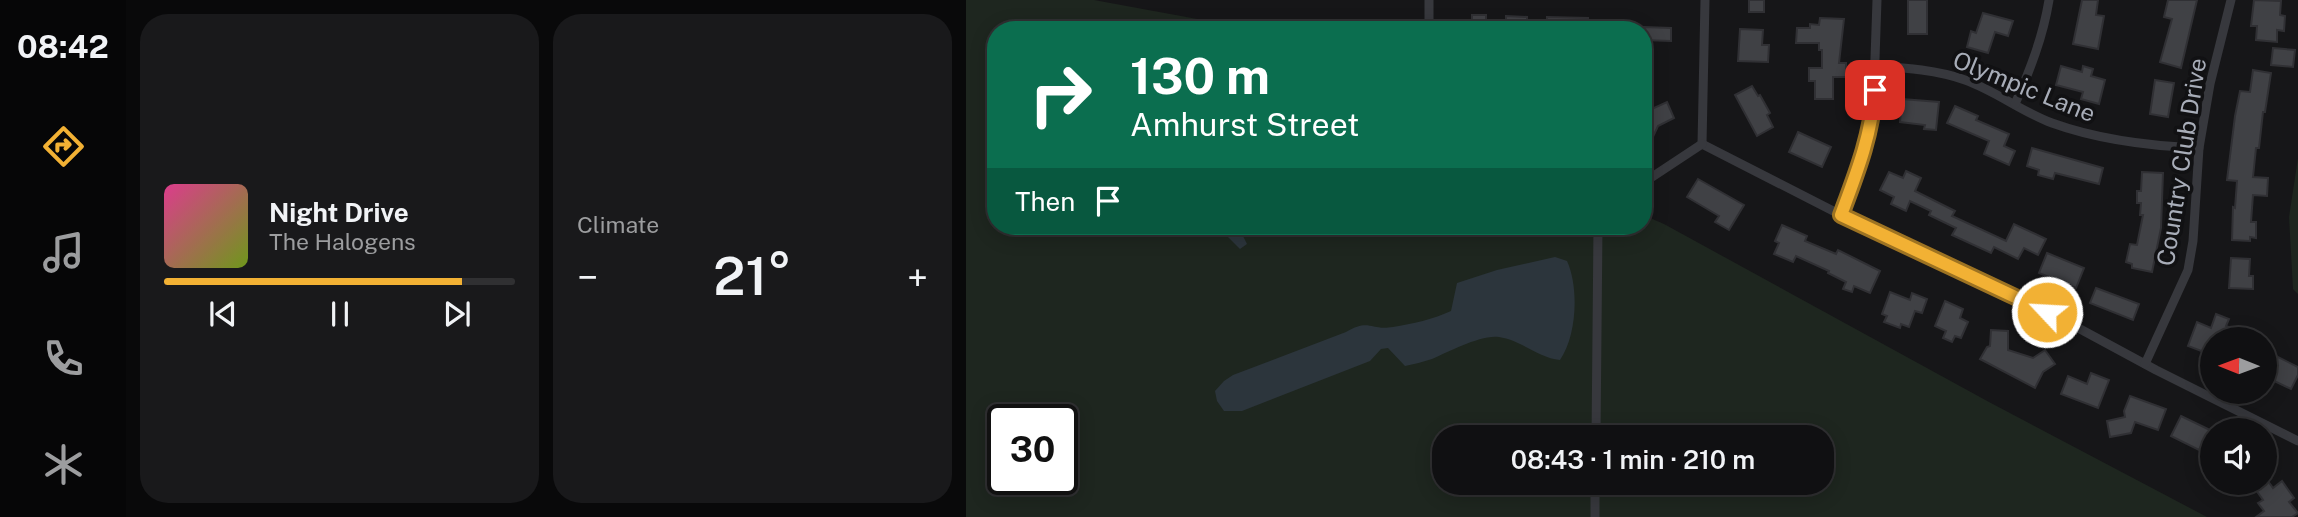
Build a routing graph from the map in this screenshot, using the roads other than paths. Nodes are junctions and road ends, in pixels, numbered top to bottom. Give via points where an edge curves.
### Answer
1 (1429, 0) edge
2 (1705, 0) edge
3 (1877, 0) edge
4 (2049, 0) edge
5 (2231, 0) edge
6 (1429, 21) edge
7 (1876, 66) junction
8 (2015, 104) junction
9 (1702, 144) junction
10 (2199, 148) junction
11 (1652, 177) edge
12 (1841, 215) junction
13 (1598, 235) edge
14 (2145, 364) junction
15 (1596, 425) edge
16 (2298, 441) edge
17 (1595, 495) edge
18 (1595, 517) edge

1 - 6 street
2 - 9 street
3 - 7 street
4 - 8 street via 2045,26
5 - 10 street, Country Club Drive
7 - 8 street, Olympic Lane via 1966,80
7 - 12 street via 1865,152
8 - 10 street, Olympic Lane via 2049,122 2094,137
9 - 11 street
9 - 12 street
10 - 14 street, Country Club Drive via 2189,270
12 - 14 street via 2070,323
13 - 15 street
14 - 16 street
17 - 18 street

